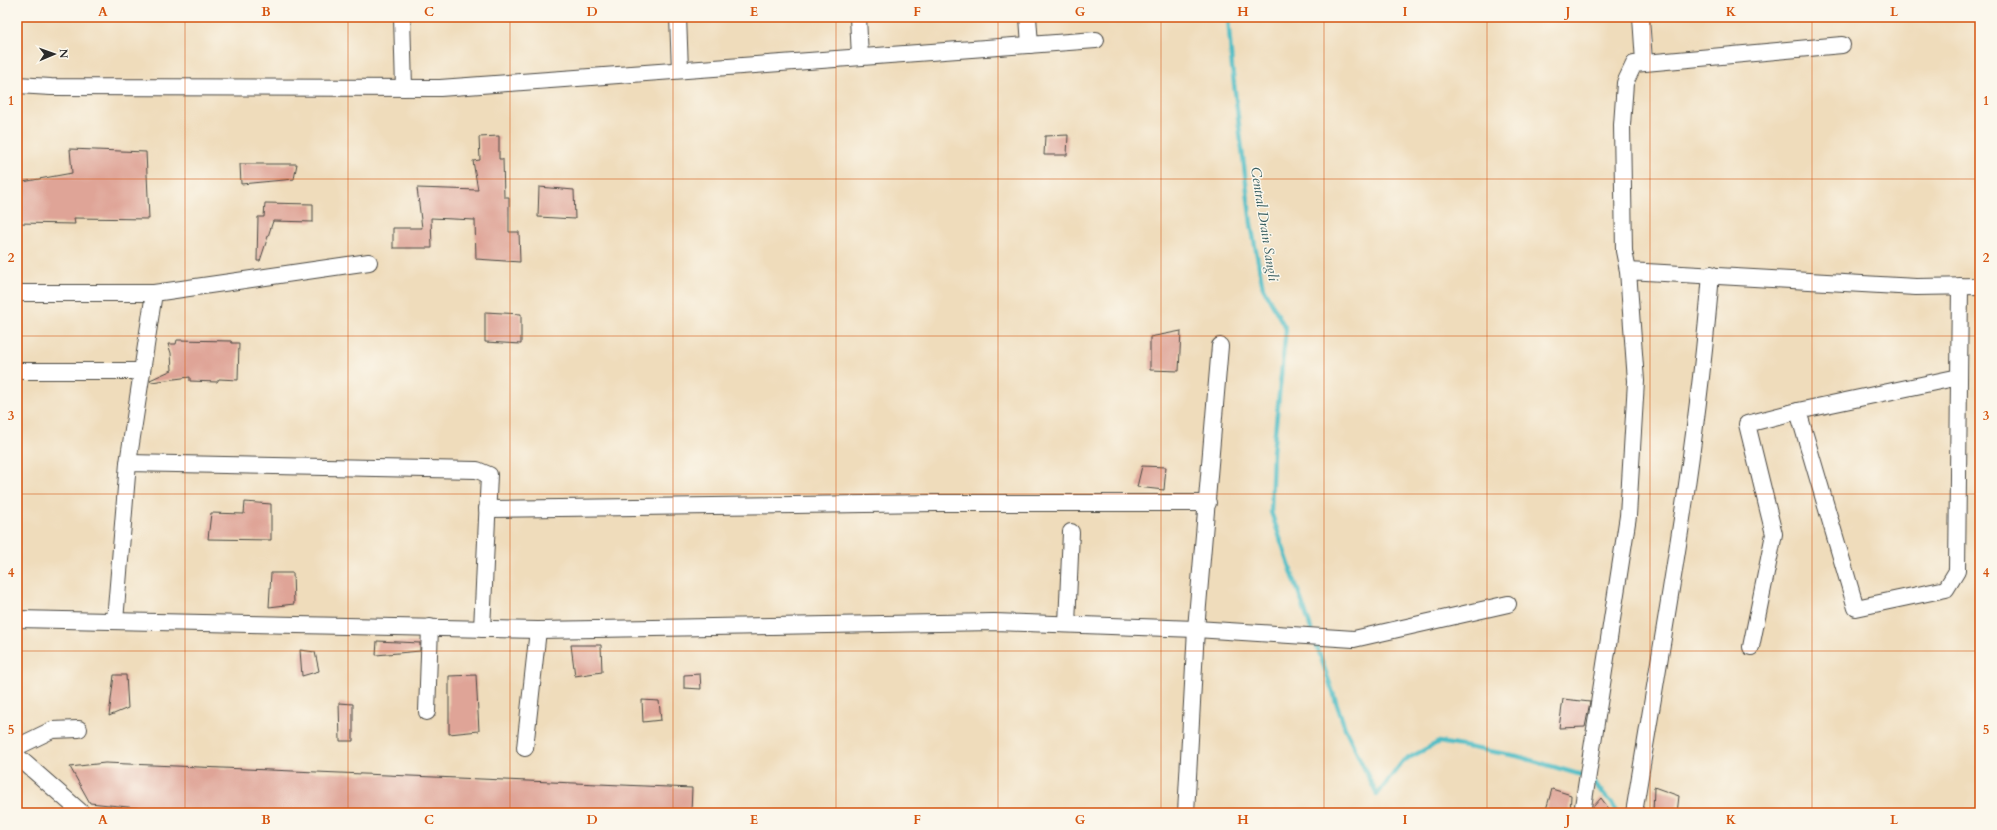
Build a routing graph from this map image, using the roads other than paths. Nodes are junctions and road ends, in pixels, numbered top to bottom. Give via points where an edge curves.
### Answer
1 (402, 17) edge
2 (678, 17) edge
3 (858, 17) edge
4 (1028, 17) edge
5 (1641, 17) edge
6 (1096, 40) dead end
7 (1030, 45) junction
8 (1842, 46) dead end
9 (860, 57) junction
10 (1644, 62) junction
11 (680, 70) junction
12 (17, 85) edge
13 (404, 88) junction
14 (369, 262) dead end
15 (1628, 271) junction
16 (1711, 274) junction
17 (1960, 286) junction
18 (1980, 286) edge
19 (17, 293) edge
20 (154, 293) junction
21 (1220, 346) dead end
22 (17, 371) edge
23 (142, 371) junction
24 (1959, 377) junction
25 (1798, 411) junction
26 (128, 464) junction
27 (1208, 503) junction
28 (487, 509) junction
29 (1071, 532) dead end
30 (1508, 604) dead end
31 (17, 619) edge
32 (115, 621) junction
33 (1067, 624) junction
34 (430, 628) junction
35 (482, 628) junction
36 (1196, 629) junction
37 (538, 630) junction
38 (1751, 647) dead end
39 (427, 712) dead end
40 (79, 729) dead end
41 (17, 747) edge
42 (525, 748) dead end
43 (17, 756) edge
44 (82, 813) edge
45 (1186, 813) edge
46 (1582, 813) edge
47 (1634, 813) edge

1 - 13 street
2 - 11 street
3 - 9 street
4 - 7 street
5 - 10 street
6 - 7 street
7 - 9 street
8 - 10 street
9 - 11 street
10 - 15 street via 1634,64 1625,83 1622,196 1624,251
11 - 13 street via 440,88
12 - 13 street
14 - 20 street
15 - 16 street
15 - 46 street via 1636,381 1628,516
16 - 17 street via 1916,287
16 - 47 street via 1705,346 1685,501
17 - 18 street
17 - 24 street
19 - 20 street
20 - 23 street
21 - 27 street
22 - 23 street
23 - 26 street
24 - 25 street
24 - 25 street via 1957,571 1946,589 1856,608
25 - 38 street via 1747,424 1774,534
26 - 28 street via 477,470 489,475
26 - 32 street
27 - 28 street via 938,503
27 - 36 street
28 - 35 street
29 - 33 street
30 - 36 street via 1354,638
31 - 32 street
32 - 34 street
33 - 36 street
33 - 37 street via 994,622
34 - 35 street
34 - 39 street
35 - 37 street
36 - 45 street
37 - 42 street
40 - 41 street via 52,730
43 - 44 street

